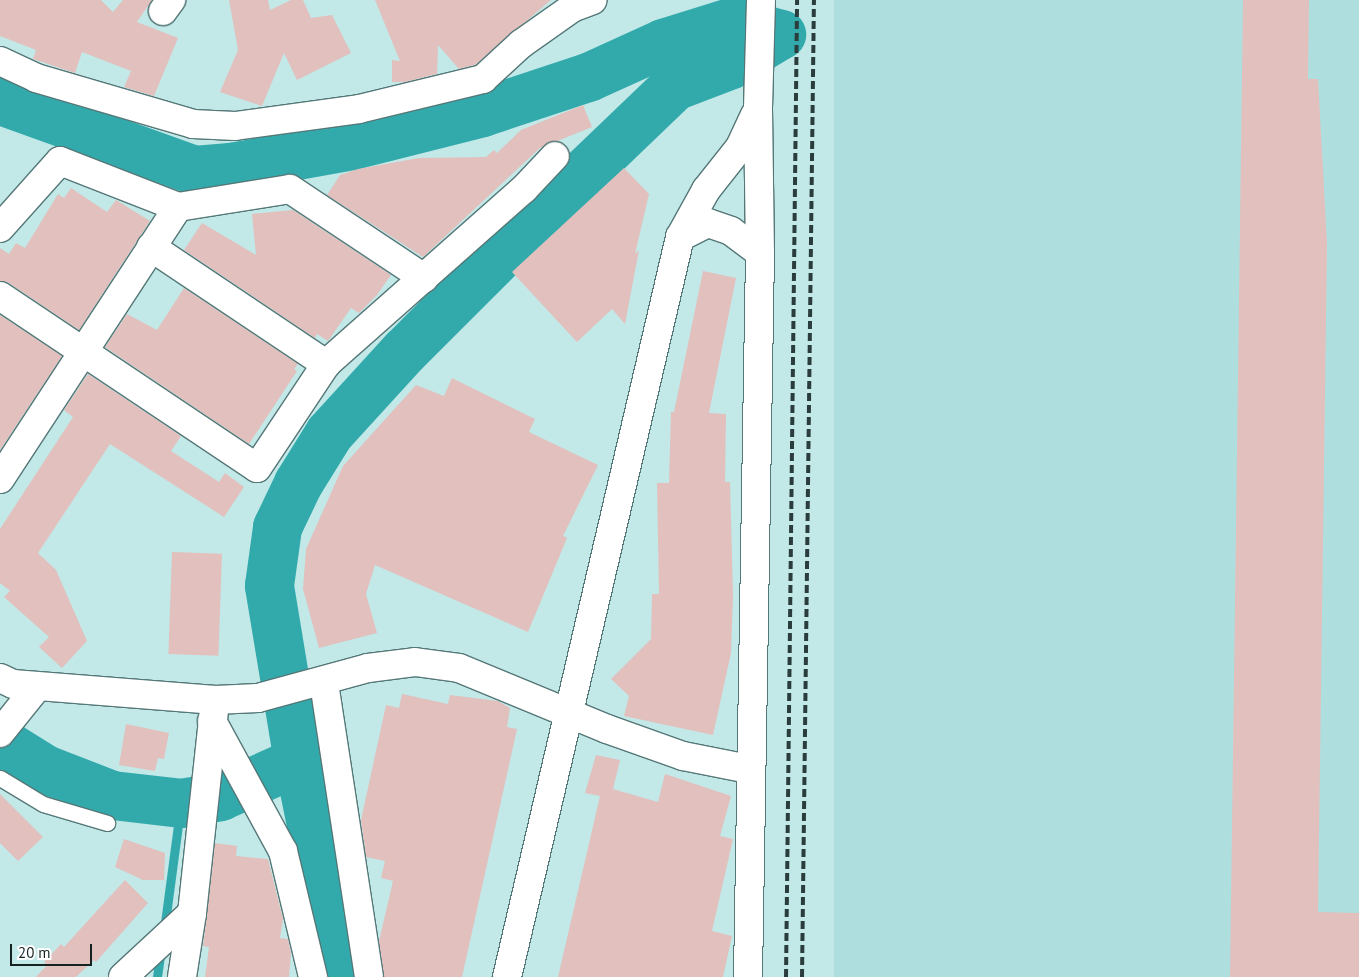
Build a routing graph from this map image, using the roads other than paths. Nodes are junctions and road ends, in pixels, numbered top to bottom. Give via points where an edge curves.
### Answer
1 (593, 0) edge
2 (761, 3) edge
3 (0, 61) edge
4 (759, 98) junction
5 (555, 156) dead end
6 (178, 207) junction
7 (0, 228) edge
8 (680, 237) junction
9 (151, 247) junction
10 (760, 253) junction
11 (424, 278) junction
12 (0, 296) edge
13 (81, 352) junction
14 (326, 364) junction
15 (0, 479) edge
16 (0, 678) edge
17 (316, 684) junction
18 (37, 687) junction
19 (213, 711) junction
20 (567, 712) junction
21 (2, 731) edge
22 (750, 769) junction
23 (0, 778) edge
24 (107, 823) dead end
25 (192, 913) junction
26 (124, 977) edge
27 (182, 977) edge
28 (313, 977) edge
29 (369, 977) edge
30 (507, 977) edge
31 (748, 977) edge

1 - 3 street via 572,8 521,44 482,79 359,109 235,126 193,124 36,78
2 - 4 street
4 - 8 street via 740,147 706,190
4 - 10 street
5 - 11 street via 524,189
6 - 7 street via 60,161
6 - 9 street
6 - 11 street via 290,189
8 - 10 street via 708,223 731,231
8 - 20 street
9 - 13 street
9 - 14 street
10 - 22 street
11 - 14 street
12 - 13 street
13 - 14 street via 258,468
13 - 15 street
16 - 18 street via 13,684
17 - 19 street
17 - 20 street via 368,668 415,662 459,668
17 - 29 street
18 - 19 street
18 - 21 street
19 - 25 street
19 - 28 street via 240,772 283,851
20 - 22 street via 683,756
20 - 30 street
22 - 31 street
23 - 24 lane via 42,804
25 - 26 street
25 - 27 street

